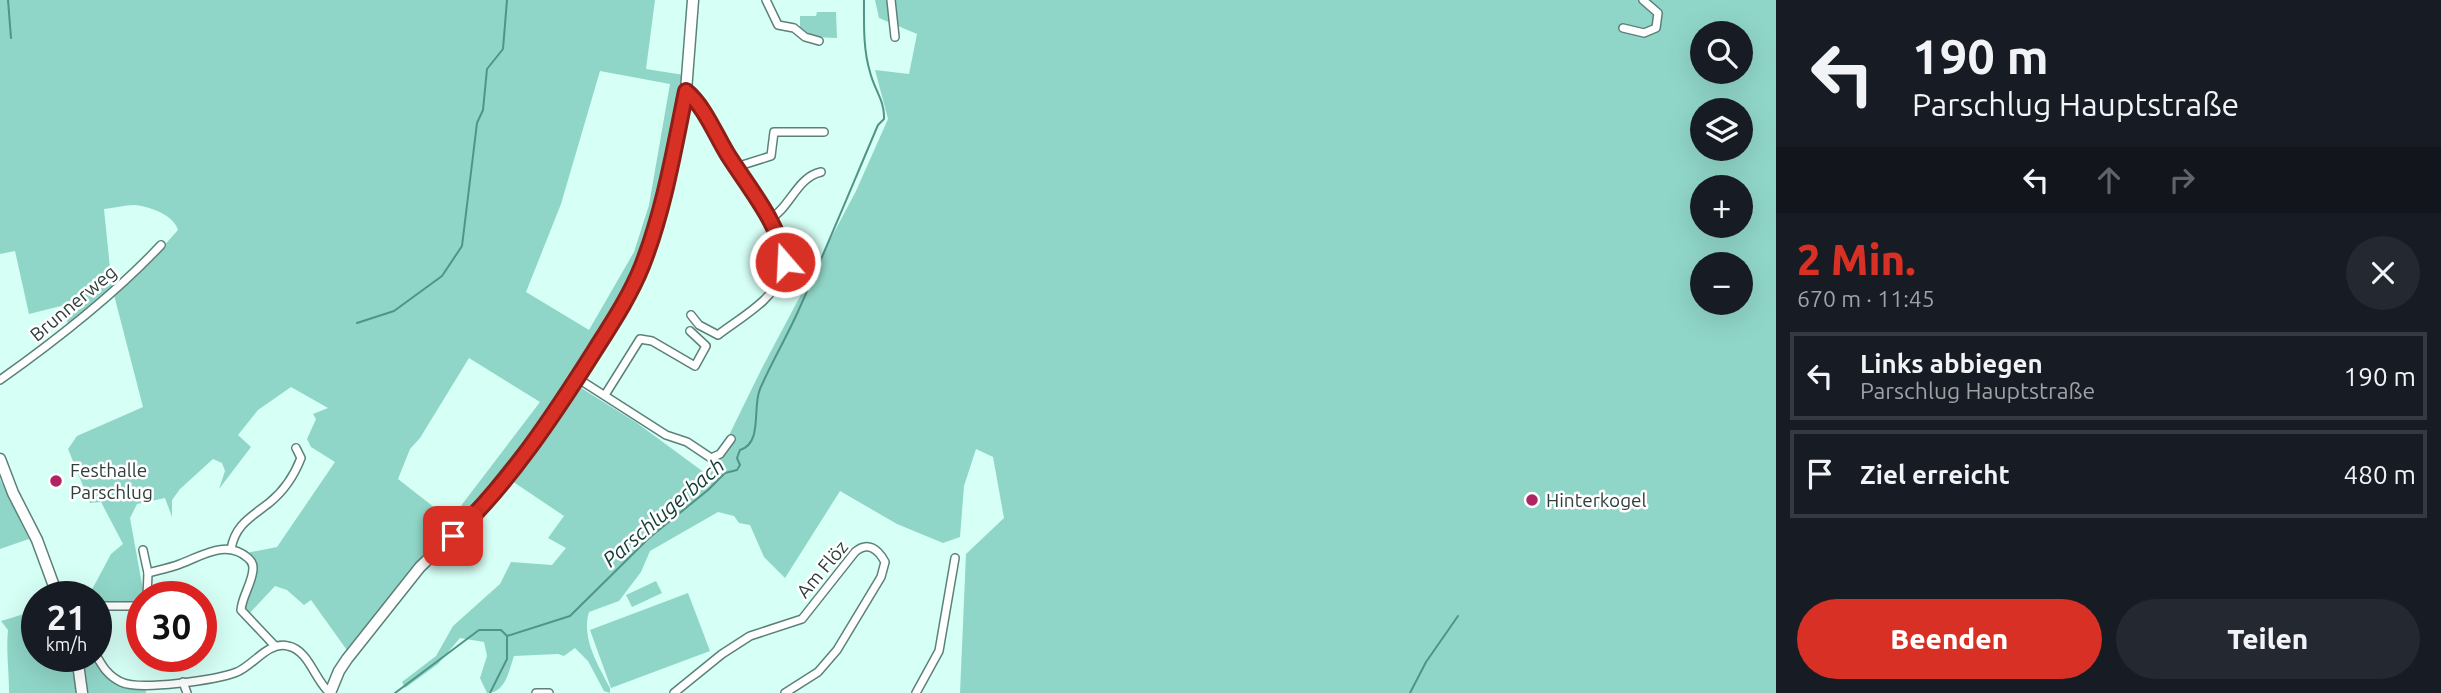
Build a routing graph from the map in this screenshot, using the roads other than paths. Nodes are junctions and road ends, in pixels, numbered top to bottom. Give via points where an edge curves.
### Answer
1 (693, 0) edge
2 (766, 0) edge
3 (891, 0) edge
4 (1643, 0) edge
5 (1623, 28) dead end
6 (895, 37) dead end
7 (819, 41) dead end
8 (686, 91) junction
9 (824, 132) dead end
10 (736, 167) junction
11 (821, 172) dead end
12 (769, 220) junction
13 (161, 245) dead end
14 (691, 315) dead end
15 (690, 331) dead end
16 (577, 377) junction
17 (0, 380) edge
18 (605, 395) junction
19 (731, 439) dead end
20 (296, 448) dead end
21 (0, 459) edge
22 (231, 549) junction
23 (143, 550) dead end
24 (955, 558) dead end
25 (148, 573) junction
26 (52, 581) edge
27 (148, 581) edge
28 (275, 646) junction
29 (79, 672) edge
30 (106, 672) edge
31 (183, 682) junction
32 (82, 693) edge
33 (187, 693) edge
34 (330, 693) edge
35 (536, 693) edge
36 (549, 693) edge
37 (674, 693) edge
38 (785, 693) edge
39 (916, 693) edge

1 - 8 main road
2 - 7 street via 778,25
3 - 6 street
4 - 5 street via 1658,13 1656,28 1644,33
8 - 10 street
8 - 16 main road via 667,188 641,269
9 - 10 street via 774,132 771,156
10 - 12 street
11 - 12 street via 807,178
12 - 14 street via 785,262 778,284 718,335
13 - 17 street, Brunnerweg via 117,288
15 - 18 street via 706,346 695,366 640,339
16 - 18 street
16 - 34 main road via 489,497 420,567 347,659
18 - 19 street via 711,458
20 - 22 street via 301,458 294,474 238,528
21 - 26 main road
22 - 25 street via 211,551
22 - 28 street via 253,564 241,610
23 - 25 street
24 - 39 street via 939,651
25 - 27 street
28 - 31 street via 240,671
28 - 34 street via 301,652
29 - 32 main road
30 - 31 street via 122,683 142,686
31 - 33 street
35 - 36 street
37 - 38 street, Am Flöz via 750,636 802,619 855,552 869,546 885,562 881,577 818,673

